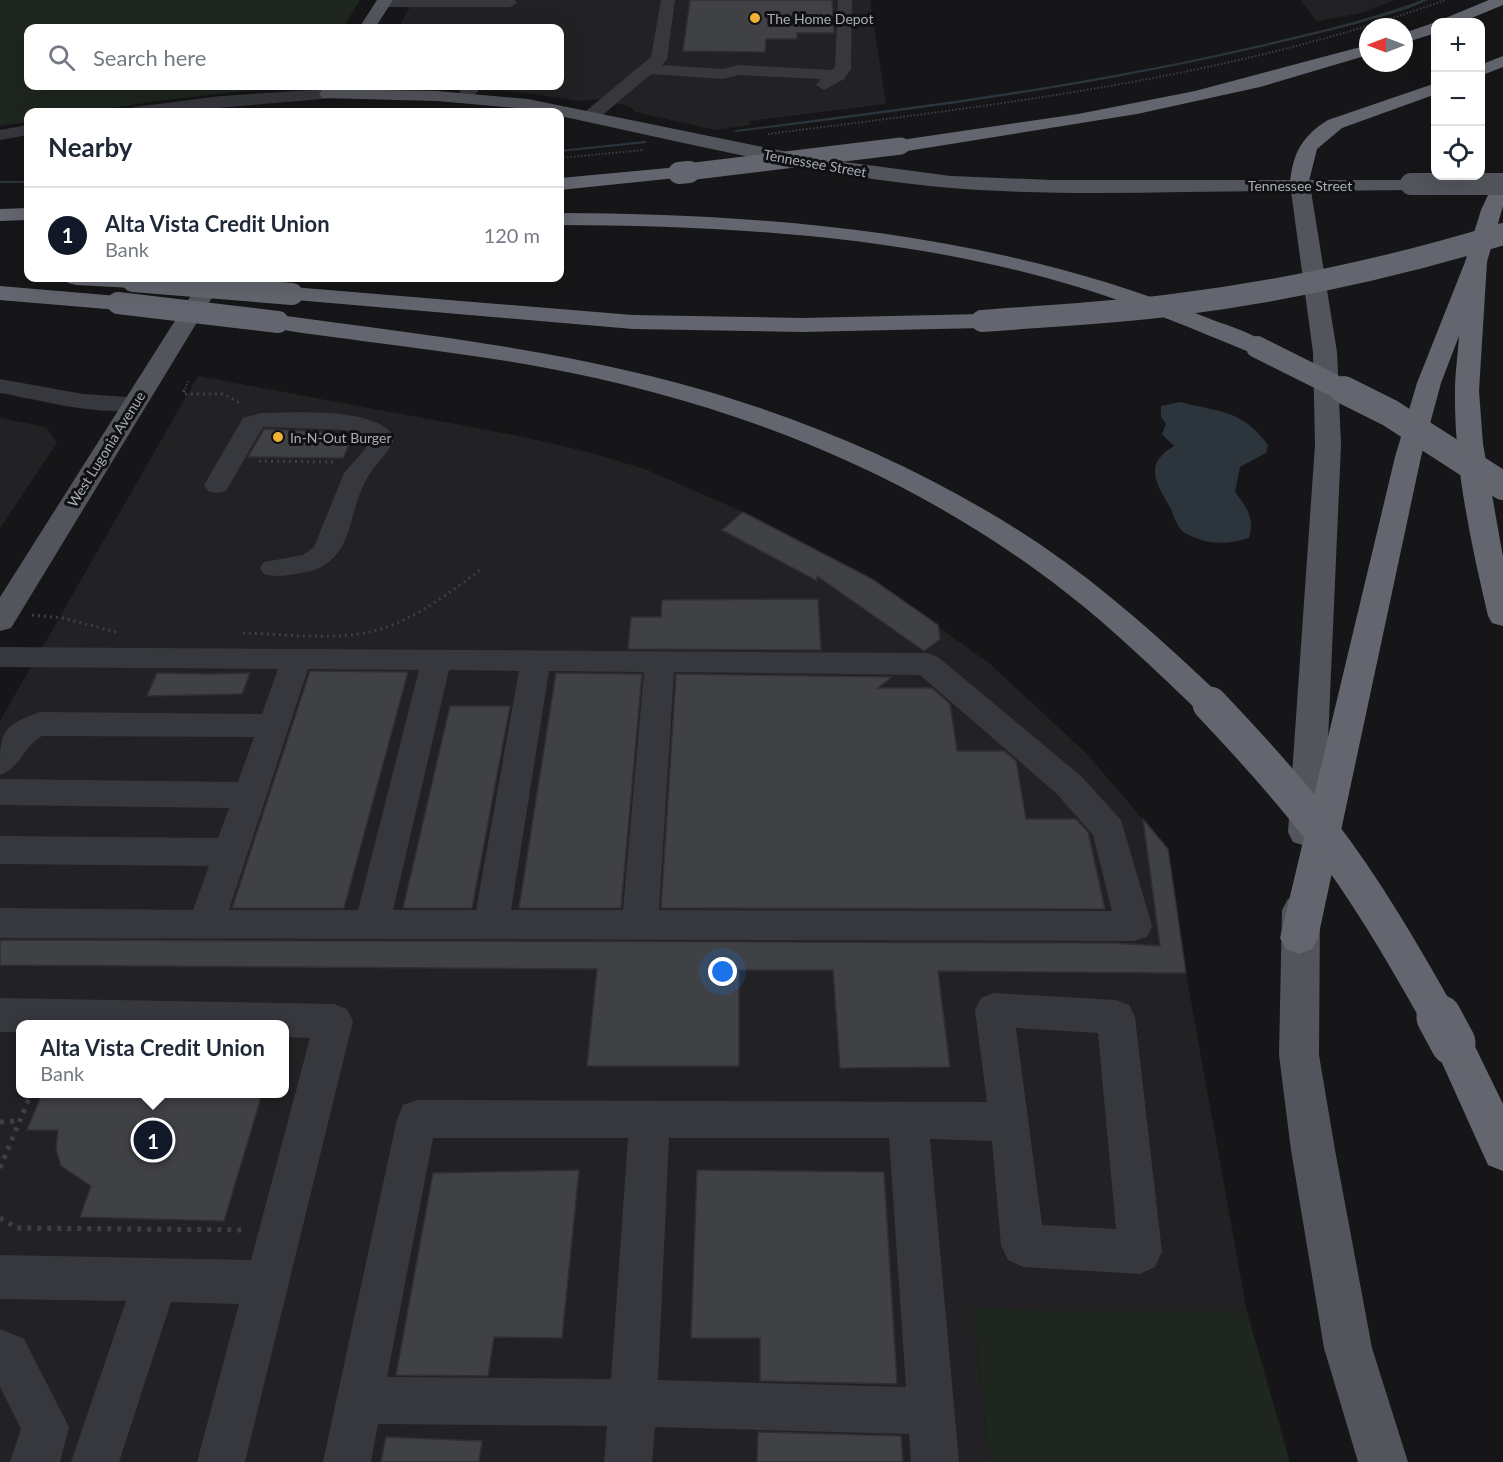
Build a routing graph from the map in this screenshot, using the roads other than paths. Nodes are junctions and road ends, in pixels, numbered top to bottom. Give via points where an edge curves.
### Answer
1 (668, 0) edge
2 (845, 0) edge
3 (1502, 0) edge
4 (384, 1) edge
5 (442, 2) edge
6 (509, 7) edge
7 (430, 16) dead end
8 (1459, 18) edge
9 (370, 24) edge
10 (1431, 29) edge
11 (1413, 35) edge
12 (1359, 53) edge
13 (1503, 61) edge
14 (650, 69) junction
15 (1485, 69) edge
16 (838, 75) junction
17 (631, 85) junction
18 (654, 88) dead end
19 (322, 90) edge
20 (330, 90) edge
21 (377, 90) edge
22 (798, 90) dead end
23 (1431, 90) edge
24 (468, 92) edge
25 (166, 108) edge
26 (319, 108) edge
27 (551, 108) edge
28 (564, 111) edge
29 (592, 116) junction
30 (24, 131) edge
31 (0, 135) edge
32 (564, 183) edge
33 (1503, 183) edge
34 (1300, 185) junction
35 (24, 214) edge
36 (0, 215) edge
37 (564, 219) edge
38 (0, 220) edge
39 (24, 221) edge
40 (1503, 234) edge
41 (1476, 262) junction
42 (0, 273) edge
43 (24, 274) edge
44 (145, 282) edge
45 (211, 282) edge
46 (0, 293) edge
47 (0, 386) edge
48 (135, 404) junction
49 (376, 451) junction
50 (217, 485) dead end
51 (1503, 486) edge
52 (1503, 616) edge
53 (2, 617) edge
54 (0, 657) edge
55 (296, 659) junction
56 (436, 660) junction
57 (536, 661) junction
58 (660, 662) junction
59 (273, 726) junction
60 (0, 763) edge
61 (0, 792) edge
62 (250, 795) junction
63 (0, 850) edge
64 (231, 852) junction
65 (0, 923) edge
66 (206, 926) junction
67 (372, 926) junction
68 (491, 926) junction
69 (640, 926) junction
70 (1299, 938) junction
71 (0, 1015) edge
72 (278, 1020) edge
73 (289, 1020) edge
74 (650, 1119) junction
75 (908, 1119) junction
76 (1010, 1122) junction
77 (1503, 1150) edge
78 (0, 1277) edge
79 (156, 1279) junction
80 (267, 1282) junction
81 (0, 1352) edge
82 (360, 1400) junction
83 (633, 1403) junction
84 (931, 1411) junction
85 (34, 1462) edge
86 (95, 1462) edge
87 (221, 1462) edge
88 (346, 1462) edge
89 (628, 1462) edge
90 (935, 1462) edge
91 (1383, 1462) edge

1 - 14 street via 659,59
2 - 16 street via 843,69
3 - 8 highway
4 - 5 street
4 - 9 main road
5 - 6 street
5 - 7 street
10 - 11 highway
12 - 32 highway, bridge via 1257,82 992,133 679,173
13 - 15 highway
14 - 16 street
14 - 17 street
16 - 22 street via 827,84
17 - 18 street
17 - 29 street
19 - 25 street, Tennessee Street
20 - 26 main road
21 - 24 main road, Tennessee Street
23 - 34 highway via 1320,133 1301,160
24 - 27 main road, Tennessee Street
28 - 29 main road, Tennessee Street
29 - 34 main road, Tennessee Street via 766,154 911,178 1043,186
30 - 31 street
33 - 34 main road, Tennessee Street, bridge
33 - 41 highway
34 - 70 main road via 1325,352 1328,445
35 - 36 highway
37 - 51 highway, bridge via 755,223 870,235 1060,275 1124,295 1257,347 1390,413
38 - 39 highway
40 - 44 highway, bridge via 1400,263 1246,294 1174,305 982,321 813,325 633,322
41 - 52 highway via 1467,392 1470,444 1486,546
41 - 70 highway via 1429,383 1408,457
42 - 43 highway
45 - 48 main road, West Lugonia Avenue
46 - 77 highway, bridge via 278,322 598,372 690,393 772,420 855,453 965,510 1074,583 1137,634 1274,772 1337,852 1397,942 1453,1043
47 - 48 street via 83,401
48 - 53 main road, West Lugonia Avenue
49 - 49 street via 334,565 316,571 274,568 310,562 326,552 357,473
49 - 50 street via 383,437 367,428 261,420 247,428
54 - 55 street
55 - 56 street
55 - 59 street
56 - 57 street
56 - 67 street
57 - 58 street
57 - 68 street
58 - 69 street
58 - 69 street via 927,663 1069,785 1109,830 1134,926
59 - 60 street via 40,724 16,738
59 - 62 street
61 - 62 street
62 - 64 street
63 - 64 street
64 - 66 street
65 - 66 street
66 - 67 street
67 - 68 street
68 - 69 street
70 - 91 main road via 1299,1056 1327,1239 1348,1348
71 - 72 street
73 - 80 street via 334,1021
74 - 75 street
74 - 82 street via 417,1119
74 - 83 street
75 - 76 street
75 - 84 street
76 - 76 street via 1023,1245 1140,1252 1116,1017 994,1010
78 - 79 street
79 - 80 street
79 - 86 street
80 - 87 street
81 - 85 street via 8,1355 45,1426
82 - 83 street
82 - 88 street
83 - 84 street
83 - 89 street
84 - 90 street

